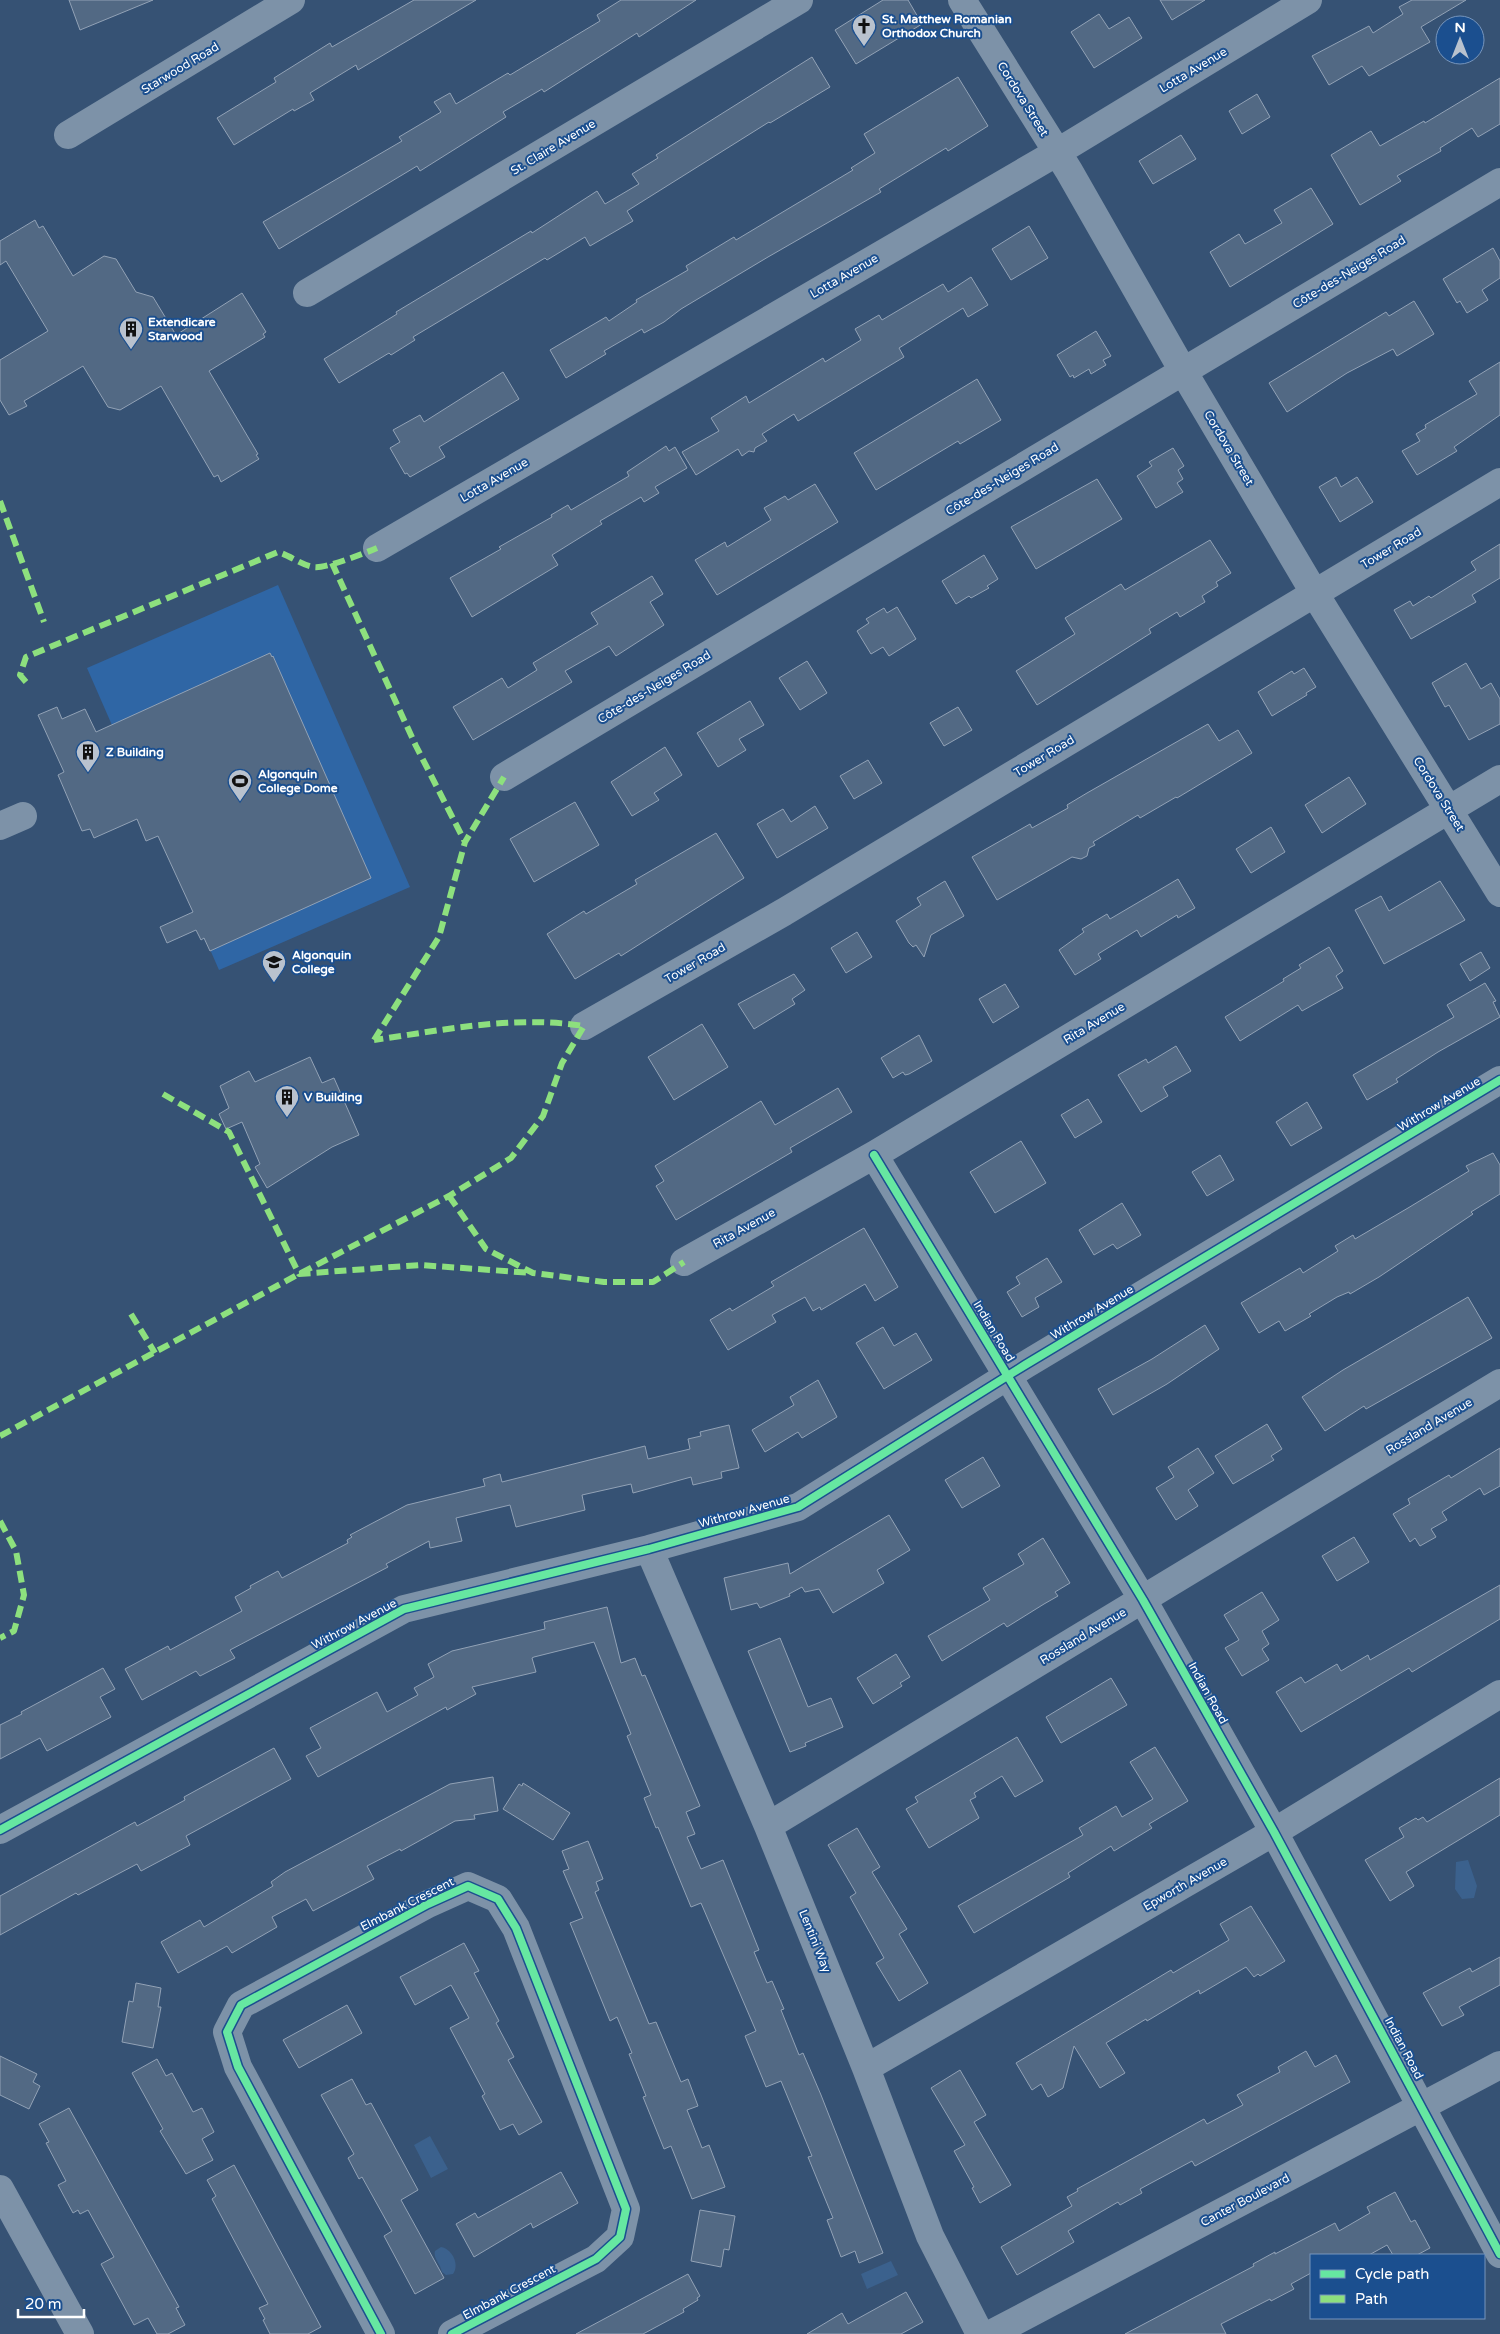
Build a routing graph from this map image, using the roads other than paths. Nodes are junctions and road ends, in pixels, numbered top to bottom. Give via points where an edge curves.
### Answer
1 (291, 0) edge
2 (799, 0) edge
3 (962, 0) edge
4 (1308, 0) edge
5 (68, 135) dead end
6 (1056, 153) junction
7 (1500, 182) edge
8 (307, 293) dead end
9 (1183, 371) junction
10 (1500, 482) edge
11 (377, 548) dead end
12 (1316, 594) junction
13 (504, 778) dead end
14 (1500, 779) edge
15 (1449, 810) junction
16 (1500, 893) edge
17 (584, 1026) dead end
18 (1500, 1080) edge
19 (874, 1155) junction
20 (684, 1262) dead end
21 (1008, 1375) junction
22 (1500, 1383) edge
23 (649, 1549) junction
24 (1143, 1600) junction
25 (1500, 1694) edge
26 (768, 1826) junction
27 (0, 1830) edge
28 (1274, 1832) junction
29 (1500, 2064) edge
30 (866, 2068) junction
31 (1423, 2106) junction
32 (0, 2189) edge
33 (1500, 2254) edge
34 (80, 2334) edge
35 (381, 2334) edge
36 (452, 2334) edge
37 (980, 2334) edge
38 (991, 2334) edge

1 - 5 street, Starwood Road
2 - 8 street, St. Claire Avenue
3 - 6 street, Cordova Street
4 - 6 street, Lotta Avenue
6 - 9 street, Cordova Street
6 - 11 street, Lotta Avenue
7 - 9 street, Côte-des-Neiges Road
9 - 12 street, Cordova Street
9 - 13 street, Côte-des-Neiges Road
10 - 12 street, Tower Road
12 - 15 street, Cordova Street
12 - 17 street, Tower Road via 784,912
14 - 15 street, Rita Avenue
15 - 16 street, Cordova Street
15 - 19 street, Rita Avenue
18 - 21 street, Withrow Avenue
19 - 20 street, Rita Avenue
19 - 21 street, Indian Road
21 - 23 street, Withrow Avenue via 798,1507
21 - 24 street, Indian Road
22 - 24 street, Rossland Avenue
23 - 26 street, Lentini Way
23 - 27 street, Withrow Avenue via 404,1609
24 - 26 street, Rossland Avenue
24 - 28 street, Indian Road
25 - 28 street, Epworth Avenue
26 - 30 street, Lentini Way
28 - 30 street, Epworth Avenue
28 - 31 street, Indian Road
29 - 31 street, Canter Boulevard
30 - 37 street, Lentini Way via 930,2236
31 - 33 street, Indian Road
31 - 38 street, Canter Boulevard
32 - 34 street
35 - 36 street, Elmbank Crescent via 238,2067 227,2032 241,2005 428,1904 468,1886 498,1899 516,1928 626,2209 620,2237 596,2259

